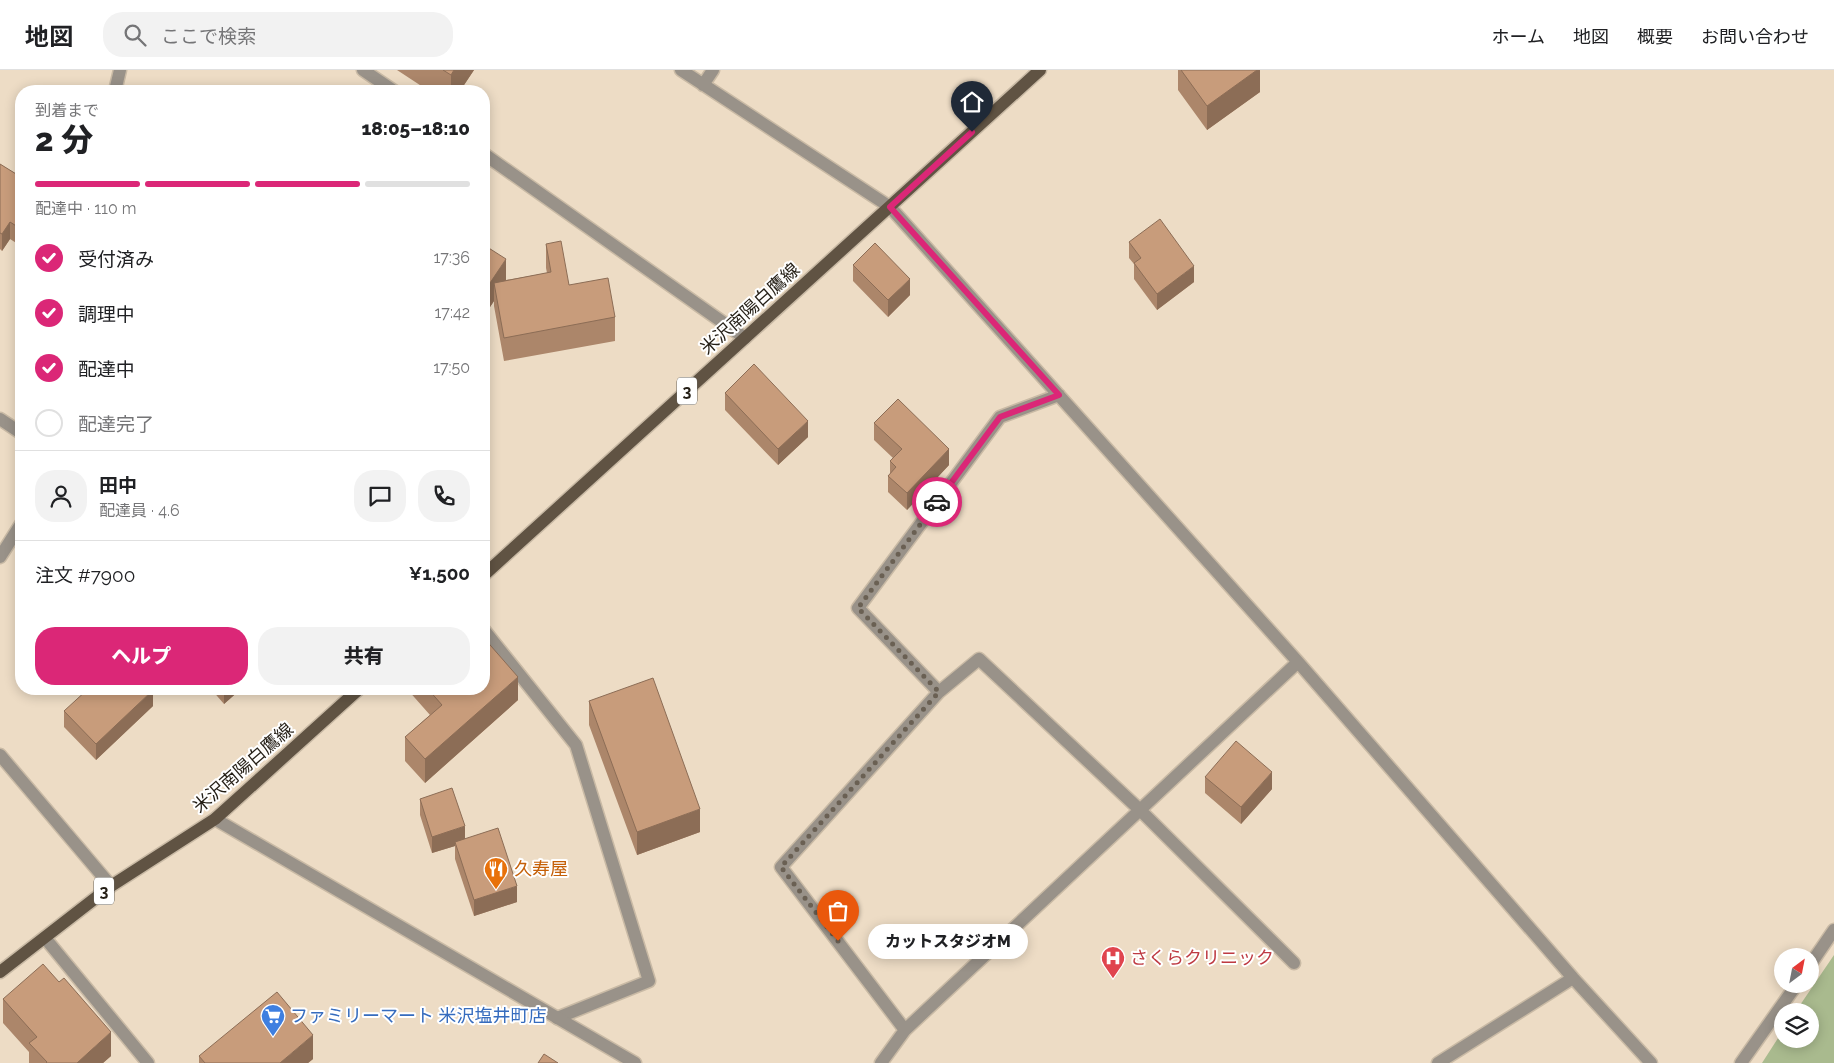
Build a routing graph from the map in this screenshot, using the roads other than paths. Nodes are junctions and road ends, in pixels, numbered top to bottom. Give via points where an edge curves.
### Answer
1 (120, 70) edge
2 (363, 70) edge
3 (681, 70) edge
4 (713, 70) edge
5 (1040, 70) edge
6 (116, 85) edge
7 (385, 85) edge
8 (703, 85) junction
9 (490, 158) edge
10 (890, 207) junction
11 (745, 338) junction
12 (1059, 395) junction
13 (0, 419) edge
14 (15, 429) edge
15 (15, 533) edge
16 (0, 557) edge
17 (490, 570) edge
18 (490, 638) edge
19 (1298, 662) junction
20 (939, 692) junction
21 (352, 695) edge
22 (0, 755) edge
23 (1140, 810) junction
24 (215, 819) junction
25 (111, 886) junction
26 (1834, 930) edge
27 (45, 938) junction
28 (1819, 952) edge
29 (1294, 963) dead end
30 (0, 972) edge
31 (1572, 978) junction
32 (1791, 993) edge
33 (557, 1018) junction
34 (905, 1030) junction
35 (148, 1063) edge
36 (635, 1063) edge
37 (881, 1063) edge
38 (1438, 1063) edge
39 (1651, 1063) edge
40 (1741, 1063) edge

1 - 6 street
2 - 7 street
3 - 8 street
4 - 8 street
5 - 10 main road, 米沢南陽白鷹線 / 3
8 - 10 street
9 - 11 street
10 - 11 main road, 米沢南陽白鷹線 / 3
10 - 12 street
11 - 17 main road, 米沢南陽白鷹線 / 3
12 - 19 street
12 - 20 street via 1000,417 858,608
13 - 14 street
15 - 16 street
18 - 33 street via 576,745 649,981
19 - 23 street
19 - 31 street
20 - 23 street via 979,659
20 - 34 street via 781,867
21 - 24 main road, 米沢南陽白鷹線 / 3
22 - 25 street
23 - 29 street
23 - 34 street
24 - 25 main road, 米沢南陽白鷹線 / 3
24 - 33 street
25 - 27 main road, 米沢南陽白鷹線 / 3
26 - 28 street
27 - 30 main road, 米沢南陽白鷹線 / 3
27 - 35 street
31 - 38 street
31 - 39 street
32 - 40 street
33 - 36 street
34 - 37 street

